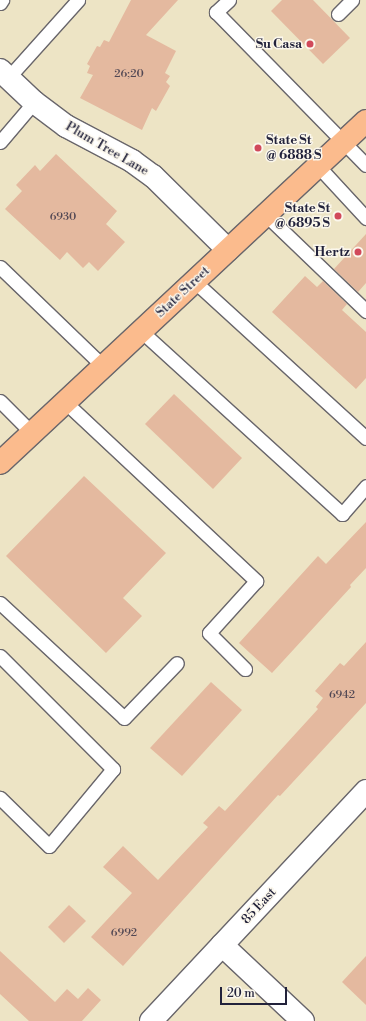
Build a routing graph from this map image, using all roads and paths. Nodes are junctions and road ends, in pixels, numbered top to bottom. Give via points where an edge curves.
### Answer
1 (2, 0) edge
2 (78, 0) edge
3 (229, 0) edge
4 (352, 0) edge
5 (0, 3) edge
6 (338, 14) dead end
7 (4, 74) edge
8 (34, 102) junction
9 (366, 121) edge
10 (0, 142) edge
11 (343, 142) junction
12 (366, 165) edge
13 (318, 166) junction
14 (266, 215) junction
15 (366, 218) edge
16 (228, 250) junction
17 (0, 267) edge
18 (194, 281) junction
19 (366, 311) edge
20 (141, 331) junction
21 (104, 366) junction
22 (0, 401) edge
23 (65, 402) junction
24 (32, 433) junction
25 (366, 438) edge
26 (0, 463) edge
27 (366, 486) edge
28 (0, 603) edge
29 (0, 656) edge
30 (176, 662) dead end
31 (245, 670) dead end
32 (366, 791) edge
33 (0, 798) edge
34 (222, 945) junction
35 (151, 1021) edge
36 (302, 1021) edge

1 - 5 lane
2 - 7 lane
3 - 11 lane via 216,12
4 - 6 lane
7 - 8 street, Plum Tree Lane
8 - 10 lane
8 - 16 street, Plum Tree Lane via 66,126 132,161 153,176
9 - 11 main road, State Street
11 - 12 lane
11 - 13 main road, State Street
13 - 14 main road, State Street
13 - 15 lane
14 - 16 main road, State Street
14 - 19 lane
16 - 18 main road, State Street
17 - 21 lane
18 - 20 main road, State Street
18 - 25 lane
20 - 21 main road, State Street
20 - 27 lane via 342,514
21 - 23 main road, State Street
22 - 24 lane
23 - 24 main road, State Street
23 - 31 lane via 256,581 209,633
24 - 26 main road, State Street
28 - 30 lane via 124,718
29 - 33 lane via 113,769 49,846
32 - 34 street, 85 East
34 - 35 street, 85 East
34 - 36 street

